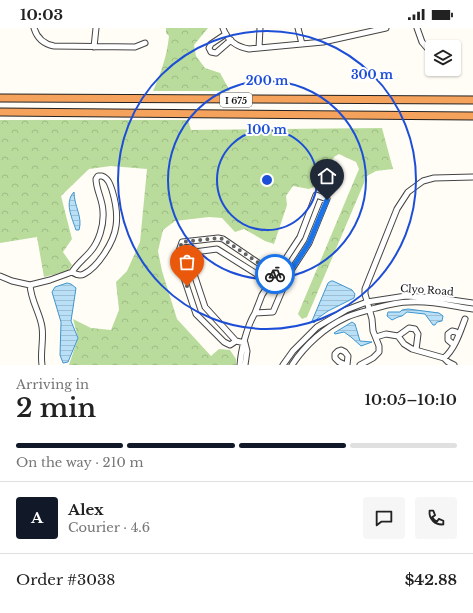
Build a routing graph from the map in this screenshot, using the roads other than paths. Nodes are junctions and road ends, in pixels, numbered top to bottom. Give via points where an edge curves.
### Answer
1 (34, 28) edge
2 (96, 28) edge
3 (223, 28) edge
4 (260, 28) edge
5 (298, 28) edge
6 (386, 28) edge
7 (417, 28) edge
8 (226, 34) junction
9 (231, 40) junction
10 (145, 43) dead end
11 (302, 44) junction
12 (425, 46) edge
13 (94, 47) junction
14 (259, 48) junction
15 (0, 98) edge
16 (473, 100) edge
17 (0, 112) edge
18 (473, 116) edge
19 (473, 177) edge
20 (72, 272) junction
21 (276, 275) junction
22 (0, 276) edge
23 (287, 279) junction
24 (271, 283) junction
25 (30, 285) junction
26 (367, 302) junction
27 (473, 303) edge
28 (473, 309) edge
29 (370, 310) junction
30 (255, 313) junction
31 (465, 319) dead end
32 (459, 334) junction
33 (398, 336) junction
34 (376, 337) junction
35 (236, 340) junction
36 (245, 343) junction
37 (454, 345) junction
38 (418, 350) junction
39 (444, 358) junction
40 (42, 365) edge
41 (240, 365) edge
42 (245, 365) edge
43 (283, 365) edge
44 (292, 365) edge
45 (360, 365) edge
46 (454, 365) edge

1 - 13 street via 41,40 50,46
2 - 13 street
3 - 8 street
4 - 14 street
5 - 11 street
6 - 11 street
7 - 12 street
8 - 9 street
8 - 9 street via 211,45 212,53 216,53
9 - 14 street via 244,48
10 - 13 street via 135,47
11 - 14 street
15 - 16 highway, I 675
17 - 18 highway, I 675
19 - 26 street via 434,178 423,181 408,192 397,209 366,286
20 - 20 street via 97,242 101,230 104,212 96,179 102,176 108,181 116,205 116,228 98,262 84,274
20 - 25 street
21 - 23 street
21 - 23 street via 300,237 316,195 327,200 309,243
21 - 24 street
21 - 35 street via 223,239 182,242 177,257 196,314 224,342 230,345
22 - 25 street
23 - 30 street via 273,312
24 - 30 street via 262,295
24 - 35 street via 217,248 187,253 205,307
25 - 40 street via 42,328
26 - 27 street, Clyo Road via 406,296
26 - 29 street
26 - 43 street, Clyo Road via 346,310 317,328 293,351
28 - 29 street, Clyo Road via 429,302 409,302
29 - 34 street
29 - 44 street, Clyo Road via 347,317 331,327 312,341
30 - 36 street
31 - 32 street
32 - 37 street
32 - 37 street via 452,331 448,334 448,340
33 - 34 street via 386,334
33 - 38 street via 407,346
33 - 38 street via 409,328 415,329 418,334
34 - 45 street via 378,354
35 - 36 street
36 - 41 street via 241,350
36 - 42 street
37 - 39 street
38 - 39 street
39 - 46 street

